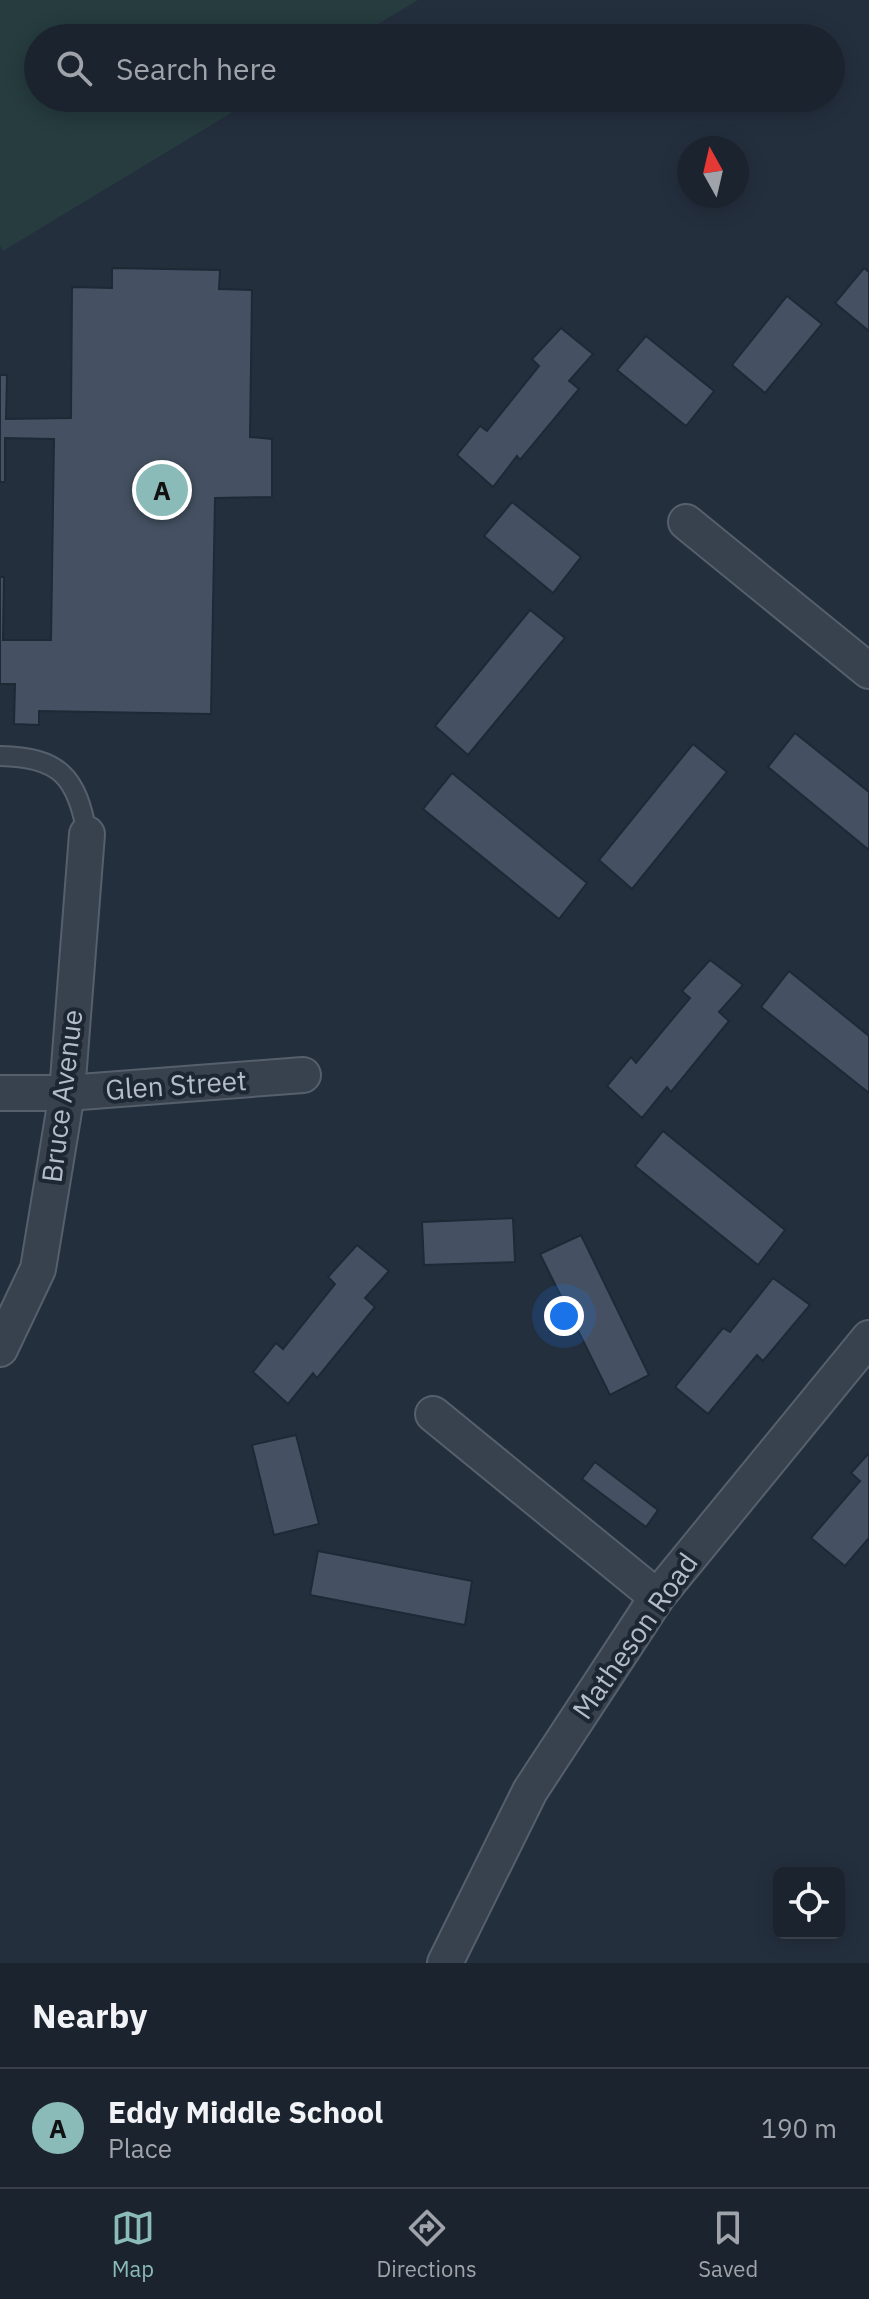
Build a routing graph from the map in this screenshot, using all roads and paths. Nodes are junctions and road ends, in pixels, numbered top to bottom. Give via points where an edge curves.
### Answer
1 (686, 522) dead end
2 (869, 671) edge
3 (0, 756) edge
4 (87, 834) joint
5 (303, 1075) dead end
6 (0, 1093) edge
7 (67, 1093) junction
8 (869, 1338) edge
9 (0, 1349) edge
10 (433, 1414) dead end
11 (657, 1597) junction
12 (445, 1963) edge

1 - 2 street
3 - 4 lane via 32,756 61,771 81,800
4 - 7 street, Bruce Avenue
5 - 7 street, Glen Street
6 - 7 street, Glen Street
7 - 9 street, Bruce Avenue via 38,1269
8 - 11 street, Matheson Road
10 - 11 street
11 - 12 street, Matheson Road via 530,1791

